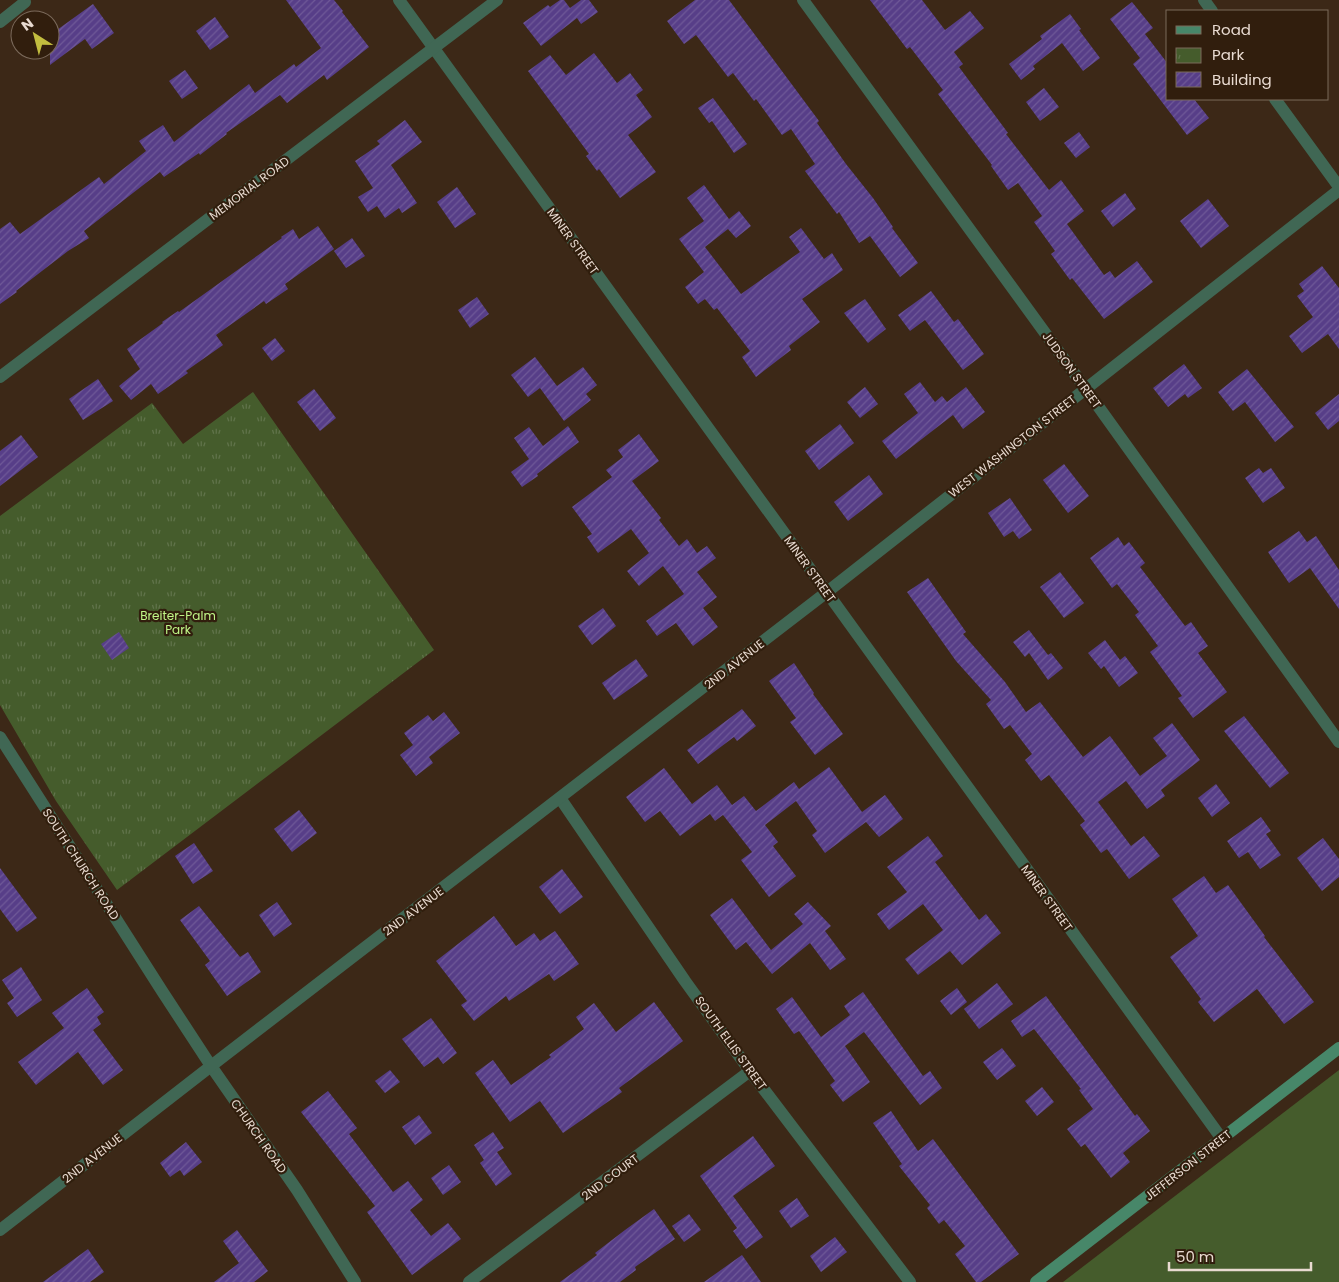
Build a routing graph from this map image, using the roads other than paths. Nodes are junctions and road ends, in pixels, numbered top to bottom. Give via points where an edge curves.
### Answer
1 (399, 0) edge
2 (497, 0) edge
3 (803, 0) edge
4 (25, 2) dead end
5 (0, 22) edge
6 (434, 48) junction
7 (1276, 100) edge
8 (1339, 188) edge
9 (0, 377) edge
10 (1085, 388) junction
11 (827, 592) junction
12 (0, 737) edge
13 (1339, 742) edge
14 (560, 798) junction
15 (162, 991) joint
16 (1339, 1048) edge
17 (211, 1066) junction
18 (750, 1071) junction
19 (1222, 1139) junction
20 (0, 1230) edge
21 (355, 1282) edge
22 (469, 1282) edge
23 (910, 1282) edge
24 (1036, 1282) edge

1 - 6 street, MINER STREET
2 - 6 street, MEMORIAL ROAD
3 - 10 street, JUDSON STREET
4 - 5 street
6 - 9 street, MEMORIAL ROAD
6 - 11 street, MINER STREET
7 - 8 street
8 - 10 street, WEST WASHINGTON STREET
10 - 11 street, WEST WASHINGTON STREET
10 - 13 street, JUDSON STREET
11 - 14 street, 2ND AVENUE
11 - 19 street, MINER STREET
12 - 15 street, SOUTH CHURCH ROAD
14 - 17 street, 2ND AVENUE
14 - 18 street, SOUTH ELLIS STREET
15 - 17 street, CHURCH ROAD
16 - 19 street, JEFFERSON STREET
17 - 20 street, 2ND AVENUE
17 - 21 street, CHURCH ROAD via 297,1190
18 - 22 street, 2ND COURT
18 - 23 street, SOUTH ELLIS STREET
19 - 24 street, JEFFERSON STREET

